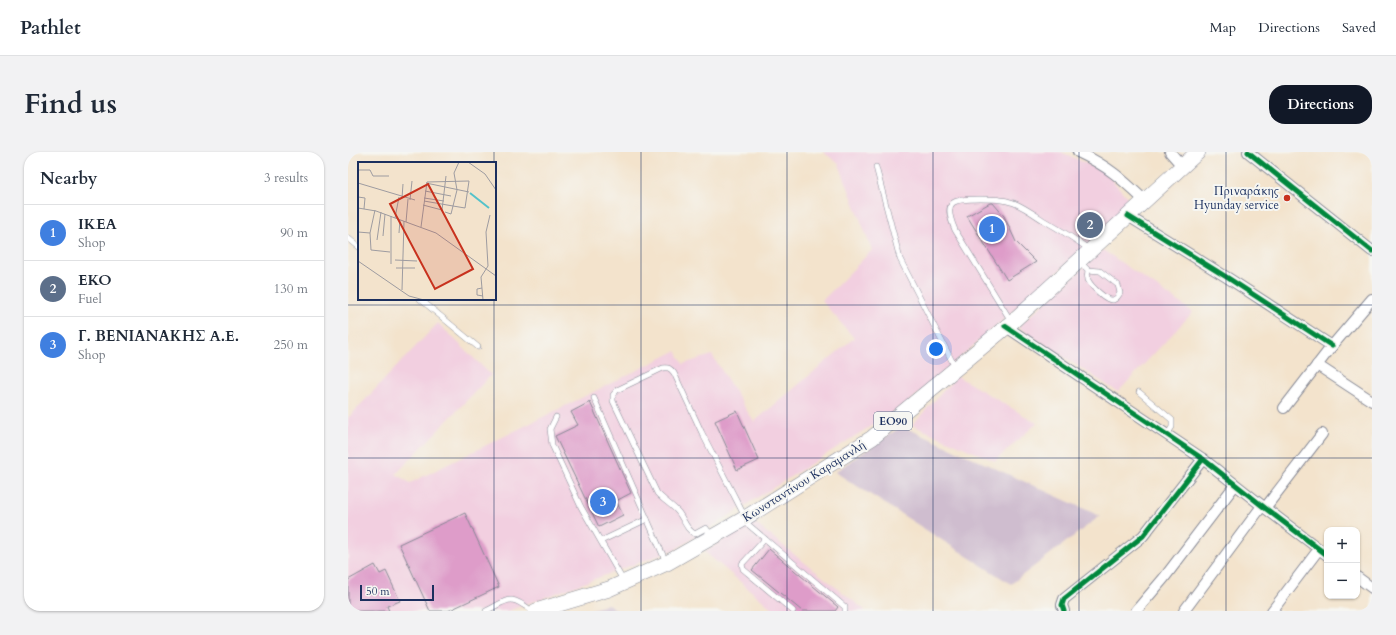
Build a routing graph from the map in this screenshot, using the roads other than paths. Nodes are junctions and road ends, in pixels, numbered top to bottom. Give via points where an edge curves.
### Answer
1 (1078, 152) edge
2 (1170, 152) edge
3 (1198, 152) edge
4 (1248, 152) edge
5 (876, 166) dead end
6 (1183, 167) junction
7 (1145, 202) junction
8 (1128, 216) junction
9 (348, 238) edge
10 (358, 246) edge
11 (1372, 252) edge
12 (1086, 261) junction
13 (1372, 298) edge
14 (421, 300) edge
15 (1009, 324) junction
16 (1332, 346) junction
17 (478, 347) dead end
18 (1317, 365) junction
19 (955, 368) junction
20 (1139, 392) dead end
21 (594, 398) dead end
22 (1372, 401) edge
23 (1284, 408) dead end
24 (556, 417) dead end
25 (1322, 434) dead end
26 (1167, 435) junction
27 (1203, 459) junction
28 (1236, 485) junction
29 (1264, 507) junction
30 (744, 518) junction
31 (647, 519) junction
32 (713, 536) junction
33 (765, 539) junction
34 (601, 541) junction
35 (1323, 552) edge
36 (667, 563) junction
37 (1360, 579) edge
38 (624, 583) junction
39 (1372, 588) edge
40 (486, 611) edge
41 (532, 611) edge
42 (536, 611) edge
43 (793, 611) edge
44 (845, 611) edge
45 (1064, 611) edge
46 (1136, 611) edge
47 (1184, 611) edge
48 (1272, 611) edge

1 - 7 street via 1108,167
2 - 6 street
3 - 6 main road, Κωνσταντίνου Καραμανλή / ΕΟ90
4 - 11 street
5 - 19 lane via 900,259
6 - 7 main road, Κωνσταντίνου Καραμανλή / ΕΟ90
7 - 8 main road, Κωνσταντίνου Καραμανλή / ΕΟ90
8 - 12 main road, Κωνσταντίνου Καραμανλή / ΕΟ90
8 - 16 street
9 - 10 lane
12 - 12 lane via 1087,275 1092,286 1108,300 1116,299 1120,293 1118,285
12 - 15 main road, Κωνσταντίνου Καραμανλή / ΕΟ90
12 - 15 lane via 1062,231 1024,207 1002,200 964,199 952,203 949,209 955,230
13 - 16 street
14 - 17 lane
15 - 19 main road, Κωνσταντίνου Καραμανλή / ΕΟ90
15 - 26 street
16 - 18 street
18 - 22 street
18 - 23 street
19 - 30 main road, Κωνσταντίνου Καραμανλή / ΕΟ90 via 872,438
20 - 26 lane via 1172,420 1172,427
21 - 31 lane
24 - 34 lane via 550,429 552,445 581,507
25 - 29 street
26 - 27 street
27 - 28 street
27 - 45 street via 1143,536 1064,599
28 - 29 street
28 - 46 street
29 - 35 street
29 - 47 street
30 - 32 main road, Κωνσταντίνου Καραμανλή / ΕΟ90
30 - 32 lane via 674,372 668,367 663,368 617,390 613,395 614,402 657,493 677,511 688,529 696,534 706,528
30 - 33 lane
31 - 34 lane
31 - 36 lane
32 - 36 main road, Κωνσταντίνου Καραμανλή / ΕΟ90
33 - 43 lane via 742,564 743,570
33 - 44 lane via 845,607
34 - 38 lane
35 - 48 street
36 - 38 main road, Κωνσταντίνου Καραμανλή / ΕΟ90
37 - 39 street
38 - 42 main road, Κωνσταντίνου Καραμανλή / ΕΟ90
40 - 41 lane via 511,599

